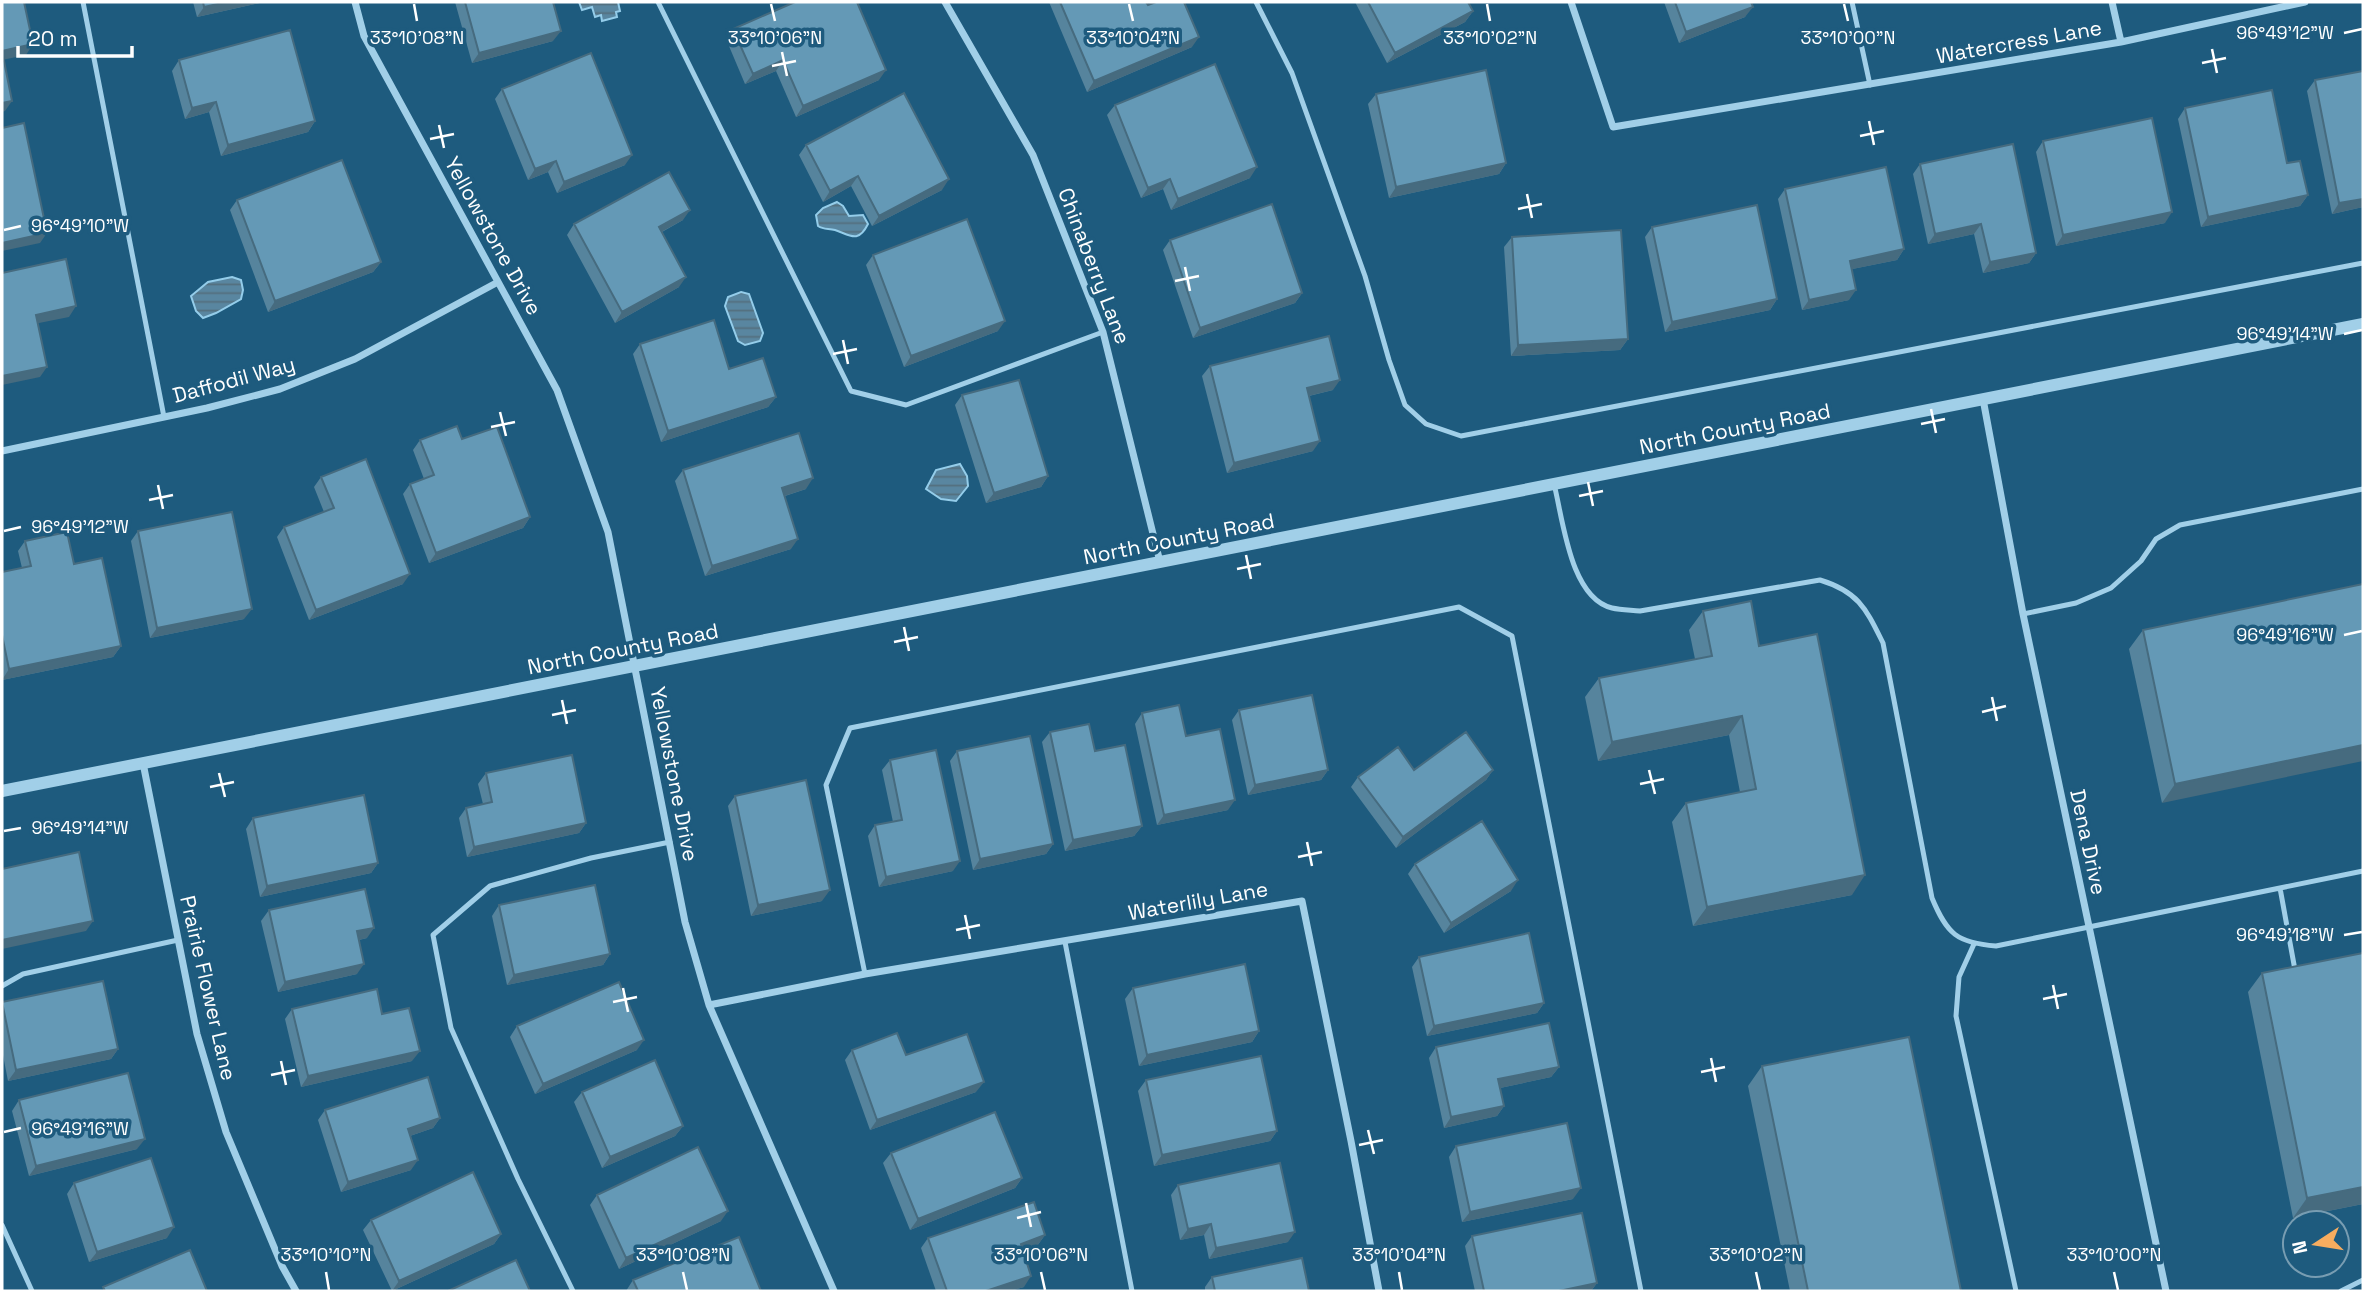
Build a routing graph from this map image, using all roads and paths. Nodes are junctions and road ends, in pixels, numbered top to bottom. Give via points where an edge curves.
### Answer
1 (83, 2) edge
2 (355, 2) edge
3 (658, 2) edge
4 (945, 2) edge
5 (1256, 2) edge
6 (1571, 2) edge
7 (1852, 2) edge
8 (2112, 2) edge
9 (2305, 2) edge
10 (2121, 42) junction
11 (1870, 85) junction
12 (2363, 263) edge
13 (498, 282) junction
14 (2363, 324) edge
15 (1103, 332) junction
16 (1983, 399) junction
17 (164, 417) junction
18 (2, 451) edge
19 (1554, 484) junction
20 (2363, 489) edge
21 (1160, 562) junction
22 (2024, 614) junction
23 (636, 666) junction
24 (143, 763) junction
25 (2, 791) edge
26 (670, 842) junction
27 (2363, 871) edge
28 (2280, 888) junction
29 (2088, 926) junction
30 (178, 940) junction
31 (1065, 942) junction
32 (1974, 944) junction
33 (2306, 968) edge
34 (864, 975) junction
35 (2, 986) edge
36 (709, 1005) junction
37 (2, 1225) edge
38 (2363, 1280) edge
39 (32, 1291) edge
40 (296, 1291) edge
41 (573, 1291) edge
42 (834, 1291) edge
43 (1132, 1291) edge
44 (1379, 1291) edge
45 (1641, 1291) edge
46 (2016, 1291) edge
47 (2166, 1291) edge
48 (2341, 1291) edge

1 - 17 lane
2 - 13 street, Yellowstone Drive via 364,36
3 - 15 lane via 850,391 906,405
4 - 15 street, Chinaberry Lane via 1033,155
5 - 12 lane via 1292,73 1365,276 1405,405 1426,424 1461,436
6 - 11 street, Watercress Lane via 1613,127
7 - 11 lane
8 - 10 street
9 - 10 street, Watercress Lane
10 - 11 street, Watercress Lane
13 - 17 street, Daffodil Way via 342,365 280,390
13 - 23 street, Yellowstone Drive via 558,390 582,455 608,533
14 - 16 street, North County Road
15 - 21 street, Chinaberry Lane
16 - 19 street, North County Road
16 - 22 street, Dena Drive
17 - 18 street, Daffodil Way
19 - 21 street, North County Road
19 - 32 lane via 1574,571 1591,596 1610,608 1640,611 1820,580 1841,586 1865,607 1884,643 1932,898 1954,936
20 - 22 lane via 2180,526 2156,539 2141,561 2111,588 2076,603
21 - 23 street, North County Road
22 - 29 street, Dena Drive
23 - 24 street, North County Road
23 - 26 street, Yellowstone Drive
24 - 25 street, North County Road
24 - 30 street, Prairie Flower Lane
26 - 36 street, Yellowstone Drive via 685,922
26 - 41 lane via 490,886 433,935 451,1028
27 - 28 lane
28 - 29 lane
28 - 33 lane via 2294,970
29 - 32 lane via 1996,946
29 - 47 street, Dena Drive
30 - 35 lane via 23,974
30 - 40 street, Prairie Flower Lane via 197,1034 226,1132
31 - 34 street, Waterlily Lane
31 - 43 lane
31 - 44 street, Waterlily Lane via 1301,901
32 - 46 lane via 1959,977 1956,1016
34 - 36 street, Waterlily Lane
34 - 45 lane via 826,785 850,728 1459,607 1513,636
36 - 42 street, Yellowstone Drive
37 - 39 lane
38 - 48 lane

